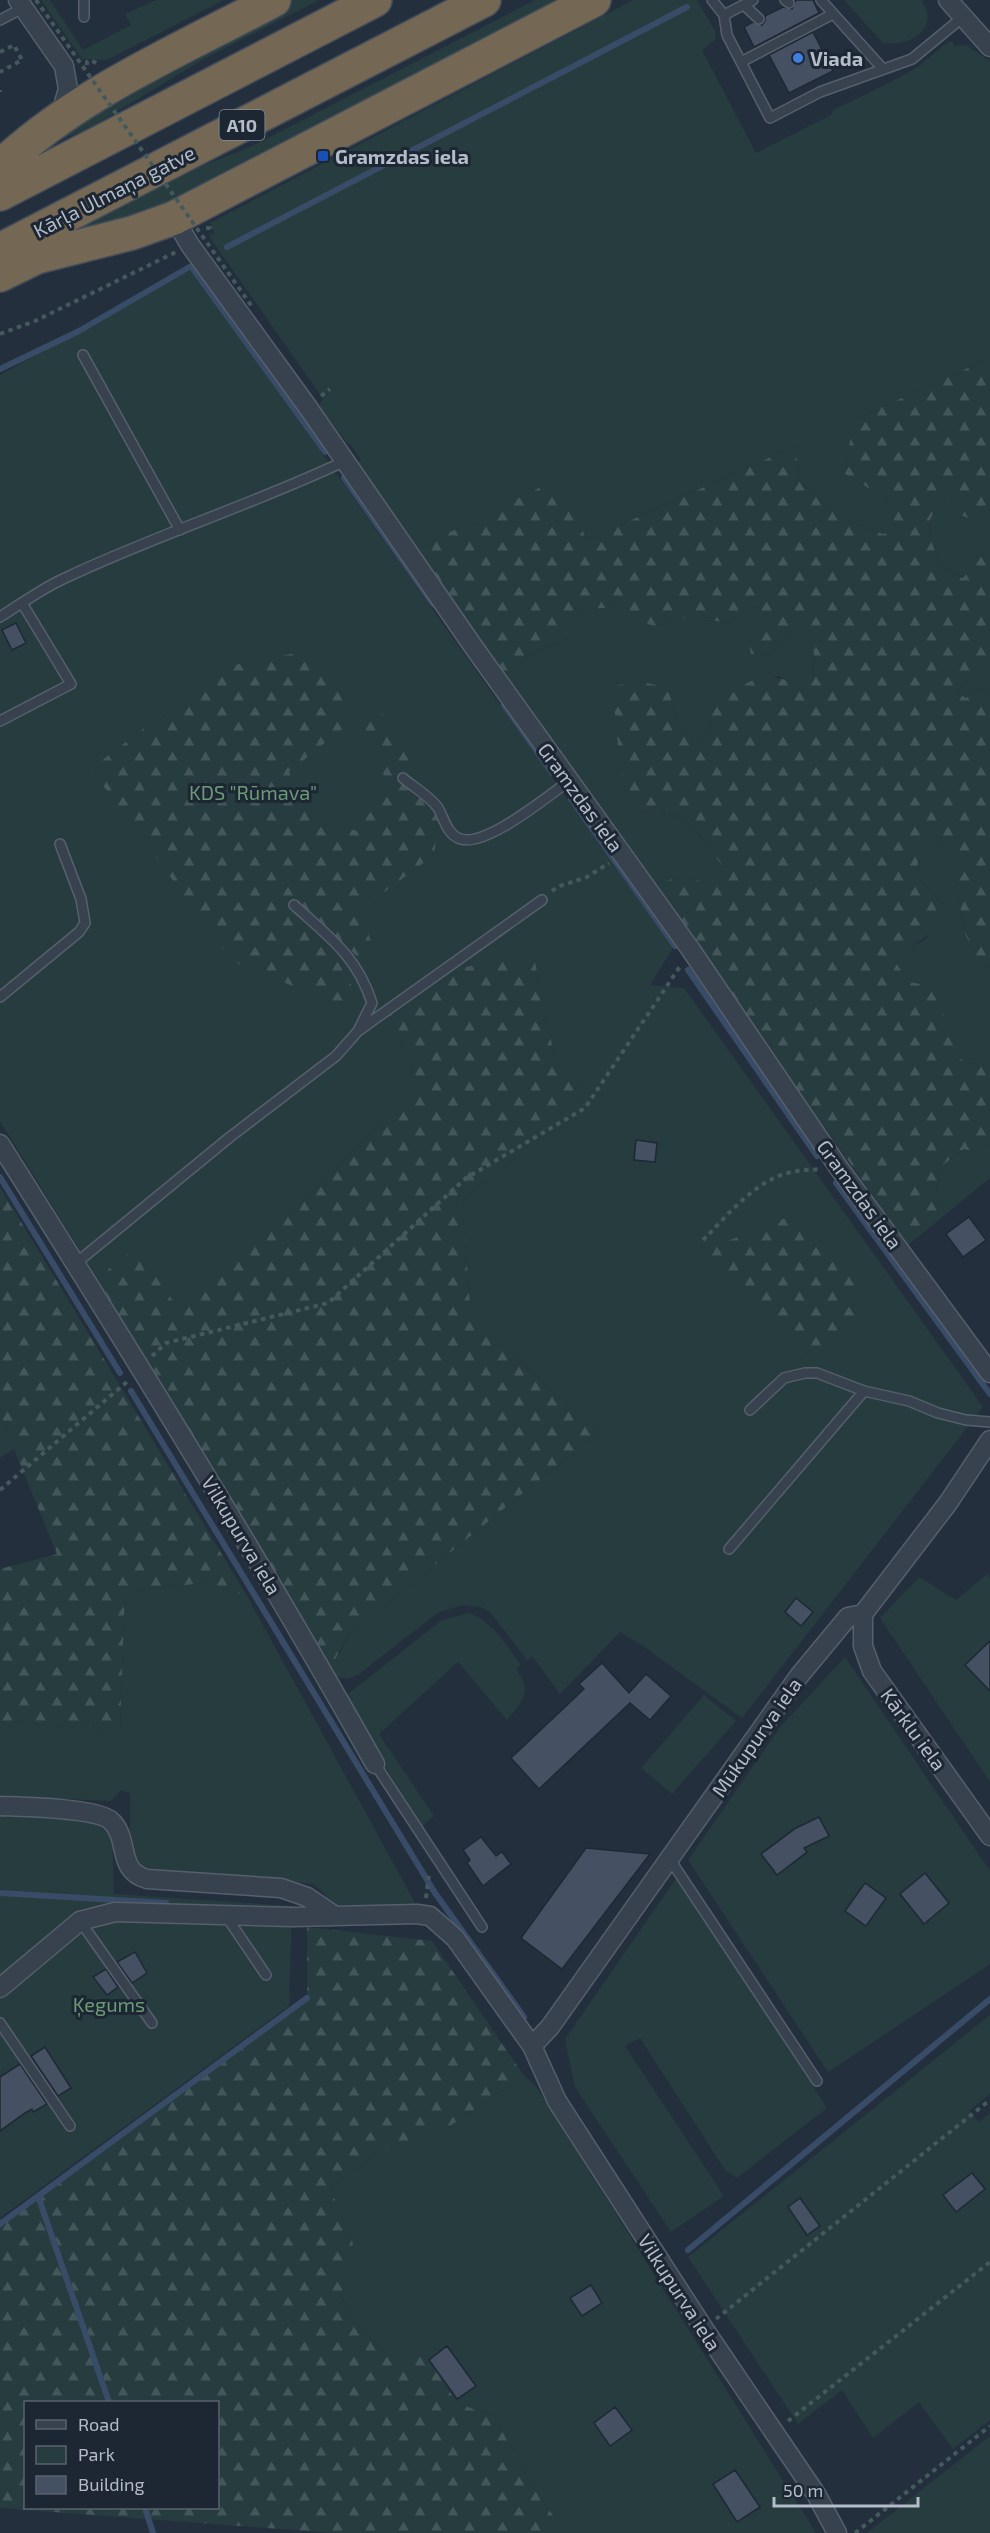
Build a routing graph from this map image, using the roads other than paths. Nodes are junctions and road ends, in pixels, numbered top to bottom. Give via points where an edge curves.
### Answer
1 (84, 0) edge
2 (274, 0) edge
3 (375, 0) edge
4 (484, 0) edge
5 (594, 0) edge
6 (712, 0) edge
7 (821, 0) edge
8 (948, 0) edge
9 (749, 2) edge
10 (26, 3) edge
11 (833, 14) junction
12 (724, 15) junction
13 (84, 17) dead end
14 (963, 17) junction
15 (759, 19) dead end
16 (0, 20) edge
17 (990, 47) edge
18 (741, 62) junction
19 (883, 69) junction
20 (60, 117) junction
21 (0, 167) edge
22 (0, 194) edge
23 (182, 231) junction
24 (0, 250) edge
25 (0, 275) edge
26 (83, 355) dead end
27 (345, 460) junction
28 (180, 530) junction
29 (22, 603) junction
30 (0, 617) edge
31 (0, 721) edge
32 (403, 778) dead end
33 (569, 781) junction
34 (60, 843) dead end
35 (542, 900) road end
36 (294, 905) dead end
37 (0, 997) edge
38 (358, 1031) junction
39 (0, 1143) edge
40 (75, 1264) junction
41 (990, 1373) edge
42 (864, 1391) junction
43 (750, 1410) dead end
44 (990, 1422) edge
45 (990, 1440) edge
46 (729, 1549) dead end
47 (863, 1614) junction
48 (375, 1764) joint
49 (0, 1806) edge
50 (990, 1836) edge
51 (669, 1858) junction
52 (226, 1916) junction
53 (335, 1916) junction
54 (80, 1921) junction
55 (482, 1927) dead end
56 (266, 1975) dead end
57 (0, 1988) edge
58 (0, 2023) edge
59 (152, 2023) dead end
60 (532, 2046) junction
61 (817, 2081) dead end
62 (70, 2126) dead end
63 (837, 2533) edge

1 - 13 lane
2 - 20 highway
3 - 22 highway, A10
4 - 24 highway, Kārļa Ulmaņa gatve / A10
5 - 23 highway
6 - 12 lane
7 - 11 lane
8 - 14 street
9 - 12 lane
9 - 15 lane
10 - 16 lane
10 - 20 street via 64,66 68,88
11 - 18 lane via 809,22
11 - 19 lane
12 - 18 lane via 727,35
14 - 17 street
14 - 19 lane via 912,58
18 - 19 lane via 770,118 820,92
20 - 21 highway
23 - 25 highway via 132,233 37,256
23 - 27 street, Gramzdas iela
26 - 28 lane
27 - 28 lane
27 - 33 street, Gramzdas iela
28 - 29 lane via 60,580
29 - 30 lane
29 - 31 lane via 71,684
32 - 33 lane via 437,806 449,830 468,840 480,839 528,812
33 - 41 street, Gramzdas iela via 691,950 839,1168
34 - 37 lane via 81,899 85,923
35 - 38 lane
36 - 38 lane via 348,954 368,989 372,1003
38 - 40 lane via 336,1056
39 - 40 street, Vilkupurva iela
40 - 48 street, Vilkupurva iela via 279,1595
42 - 43 lane via 827,1376 805,1373 784,1378
42 - 44 lane via 966,1420
42 - 46 lane
45 - 47 street, Mūkupurva iela via 948,1503
47 - 50 street, Kārklu iela via 863,1646 872,1671
47 - 51 street, Mūkupurva iela via 848,1617 799,1676
48 - 55 lane, Vilkupurva iela
49 - 53 street via 91,1813 109,1819 119,1830 129,1868 137,1876 281,1888 307,1897
51 - 60 street, Mūkupurva iela via 550,2027
51 - 61 lane
52 - 53 street, Vilkupurva iela
52 - 54 street, Vilkupurva iela via 115,1911
52 - 56 lane
53 - 60 street, Vilkupurva iela via 430,1916 455,1938
54 - 57 street
54 - 59 lane
58 - 62 lane
60 - 63 street, Vilkupurva iela via 558,2102 816,2494

